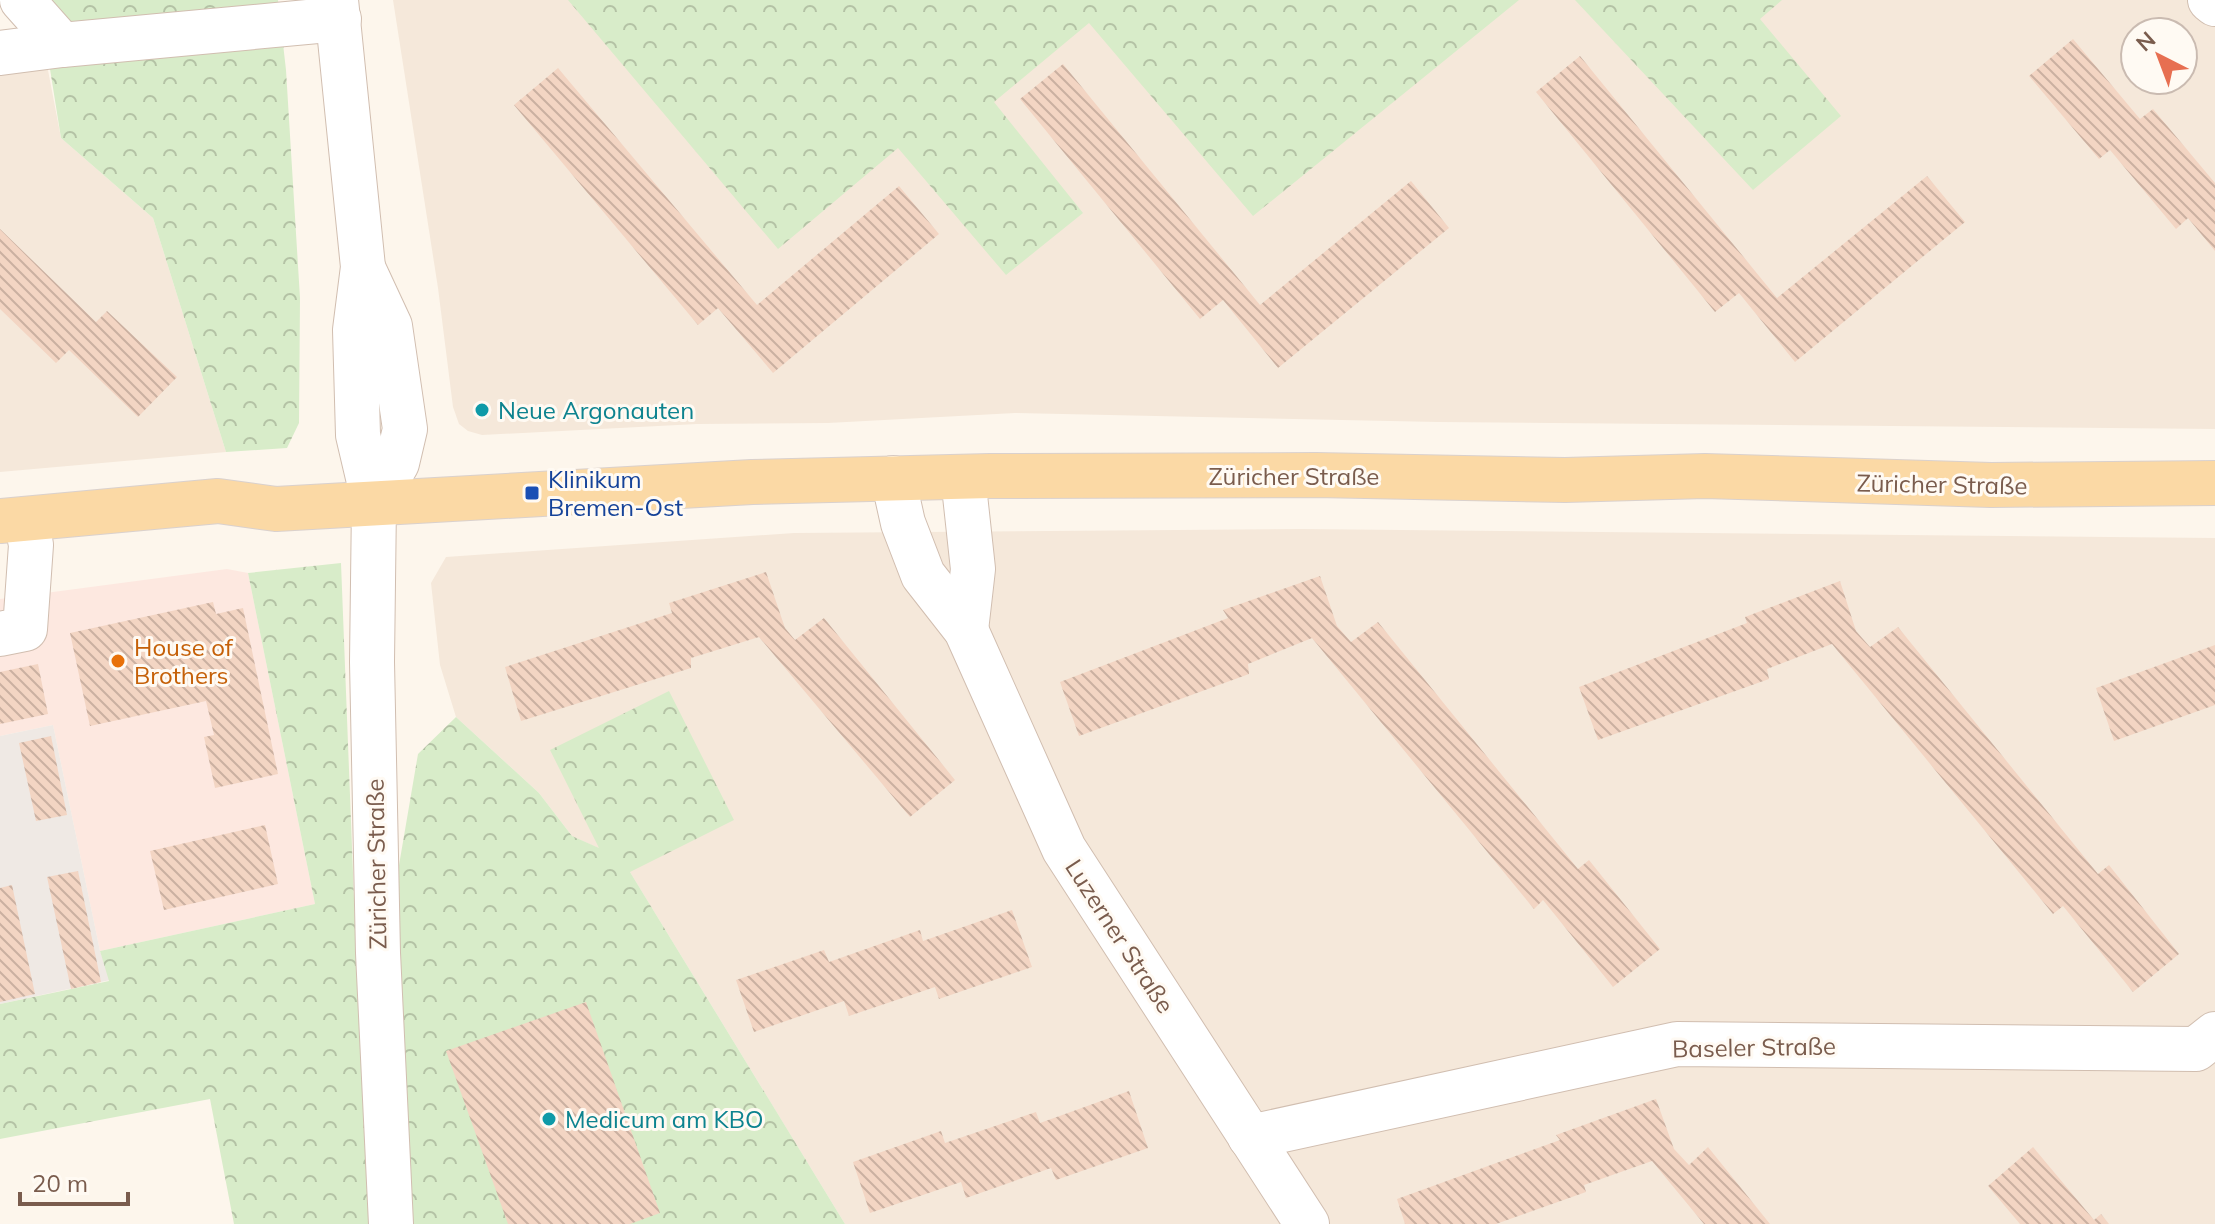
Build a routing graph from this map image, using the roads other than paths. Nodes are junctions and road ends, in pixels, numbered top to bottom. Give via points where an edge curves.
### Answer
1 (22, 0) edge
2 (2210, 0) edge
3 (2215, 4) edge
4 (337, 10) edge
5 (62, 45) junction
6 (0, 53) edge
7 (963, 477) junction
8 (893, 478) junction
9 (2215, 483) edge
10 (374, 503) junction
11 (14, 534) edge
12 (966, 630) junction
13 (0, 634) edge
14 (2215, 1034) edge
15 (1250, 1137) junction
16 (388, 1223) edge
17 (1307, 1224) edge

1 - 5 street
2 - 3 street
4 - 5 street
4 - 10 street via 363,267 355,330 358,435
5 - 6 street
7 - 8 main road, Züricher Straße
7 - 9 main road, Züricher Straße via 1705,476 1976,485
7 - 12 street via 973,569
8 - 10 main road, Züricher Straße
8 - 12 street, Luzerner Straße via 923,575
10 - 11 main road, Züricher Straße via 276,509 218,528
10 - 16 street, Züricher Straße via 372,662
11 - 13 street via 25,629
12 - 15 street, Luzerner Straße via 1064,849
14 - 15 street, Baseler Straße via 2196,1049 1677,1044
15 - 17 street, Luzerner Straße

